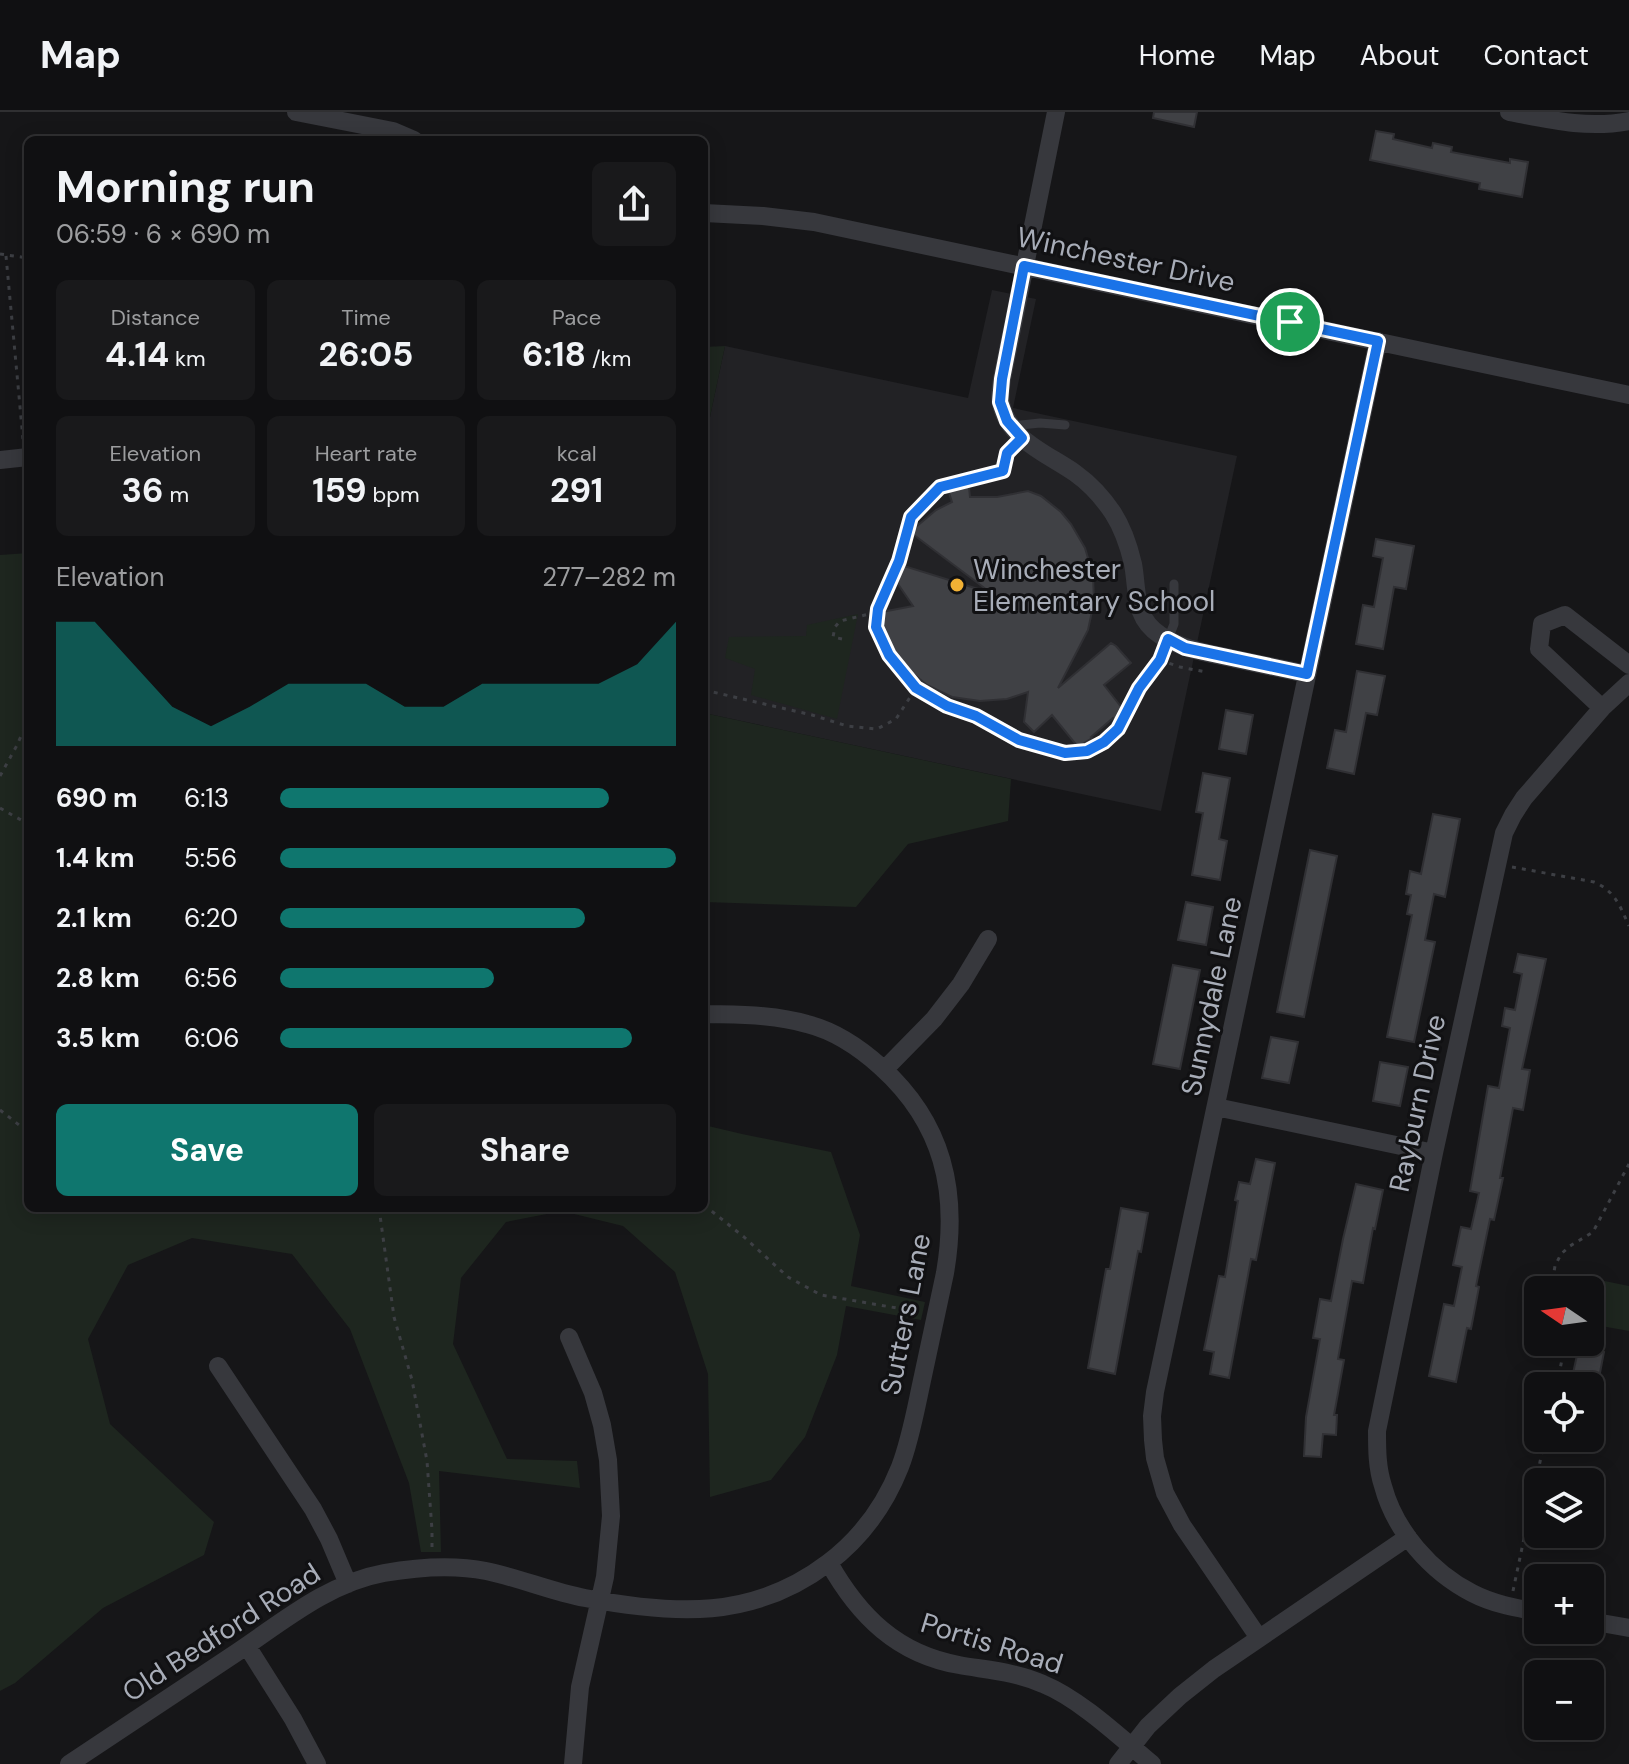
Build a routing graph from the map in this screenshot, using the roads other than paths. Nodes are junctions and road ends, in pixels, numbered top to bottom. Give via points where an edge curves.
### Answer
1 (296, 112) edge
2 (1056, 112) edge
3 (1509, 112) edge
4 (1629, 121) edge
5 (405, 136) edge
6 (708, 213) edge
7 (1024, 266) junction
8 (1378, 341) junction
9 (1629, 395) edge
10 (1065, 425) dead end
11 (1017, 432) junction
12 (24, 449) edge
13 (0, 460) edge
14 (1174, 584) dead end
15 (1168, 639) junction
16 (1629, 665) edge
17 (1307, 674) junction
18 (1626, 693) edge
19 (1602, 708) junction
20 (988, 939) dead end
21 (708, 1014) edge
22 (884, 1070) junction
23 (1216, 1107) junction
24 (1434, 1153) junction
25 (569, 1337) dead end
26 (218, 1366) dead end
27 (1408, 1537) junction
28 (829, 1563) junction
29 (348, 1584) junction
30 (599, 1601) junction
31 (1524, 1610) edge
32 (1604, 1624) edge
33 (1629, 1628) edge
34 (1259, 1638) junction
35 (247, 1646) junction
36 (1131, 1747) junction
37 (69, 1764) edge
38 (317, 1764) edge
39 (573, 1764) edge
40 (1118, 1764) edge
41 (1152, 1764) edge

1 - 5 street
2 - 7 street
3 - 4 street via 1576,124
6 - 7 street, Winchester Drive via 814,222
7 - 8 street, Winchester Drive
7 - 11 street via 1000,402
8 - 9 street, Winchester Drive
8 - 17 street, Sunnydale Lane
10 - 11 lane via 1040,423
11 - 15 street via 1076,473 1113,514 1133,565 1138,606 1157,633
12 - 13 street
14 - 15 lane via 1174,624
15 - 17 street via 1185,648
16 - 19 street via 1565,615 1542,624 1539,649
17 - 23 street, Sunnydale Lane
18 - 19 street, Rayburn Drive
19 - 24 street, Rayburn Drive via 1524,798 1504,833
20 - 22 street via 934,1019
21 - 22 street, Sutters Lane via 782,1017 811,1024 864,1051
22 - 28 street, Sutters Lane via 915,1103 937,1145 949,1194 950,1247 899,1470 871,1521
23 - 24 street
23 - 34 street, Sunnydale Lane via 1155,1392 1153,1440 1159,1476 1173,1509
24 - 27 street, Rayburn Drive via 1377,1431 1383,1487
25 - 30 street via 593,1393 608,1460 611,1516
26 - 29 street via 313,1509
27 - 31 street, Rayburn Drive via 1447,1578 1473,1594
27 - 34 street
28 - 30 street, Old Bedford Road via 784,1591 731,1606 669,1610
28 - 36 street, Portis Road via 856,1606 897,1642 939,1661 1045,1684
29 - 30 street, Old Bedford Road via 379,1574 455,1567
29 - 35 street, Old Bedford Road
30 - 39 street via 580,1687
32 - 33 street
34 - 36 street via 1180,1696
35 - 37 street, Old Bedford Road
35 - 38 street
36 - 40 street
36 - 41 street, Portis Road

